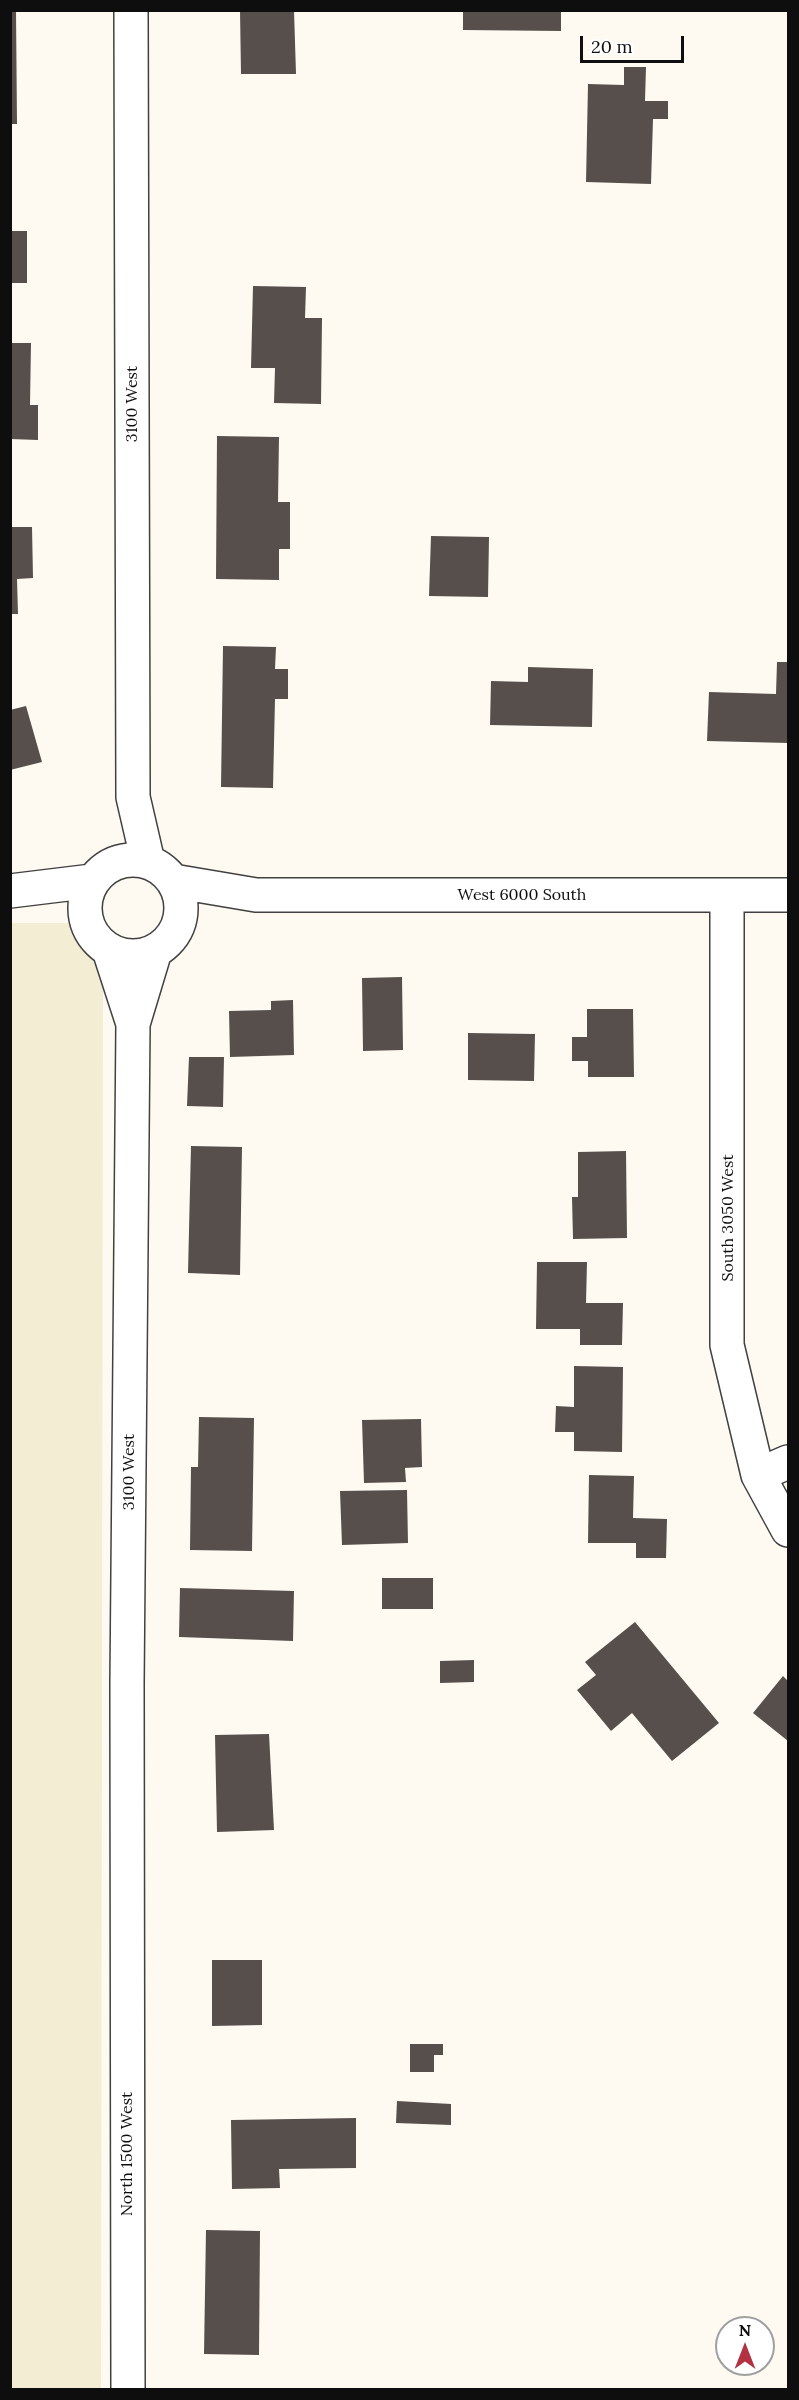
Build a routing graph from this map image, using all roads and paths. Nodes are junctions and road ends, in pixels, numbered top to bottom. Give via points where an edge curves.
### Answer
1 (131, 10) edge
2 (123, 879) junction
3 (10, 891) edge
4 (256, 895) junction
5 (728, 895) junction
6 (789, 895) edge
7 (10, 900) edge
8 (181, 914) junction
9 (109, 950) junction
10 (155, 951) junction
11 (133, 1024) junction
12 (789, 1462) edge
13 (758, 1475) junction
14 (789, 1530) edge
15 (126, 1919) joint
16 (128, 2390) edge

1 - 2 street, 3100 West via 133,797
2 - 3 street, West 6000 South
2 - 4 street, West 6000 South
2 - 7 street, West 6000 South
2 - 8 street via 179,894
2 - 9 street via 87,924 94,937
4 - 5 street, West 6000 South
4 - 8 street, West 6000 South
5 - 6 street, West 6000 South
5 - 13 street, South 3050 West via 728,1345
8 - 10 street via 175,932
9 - 10 street via 130,957
9 - 11 street, 3100 West
10 - 11 street, 3100 West
11 - 15 street, 3100 West
12 - 13 street
13 - 14 street, South 3050 West
15 - 16 street, North 1500 West

